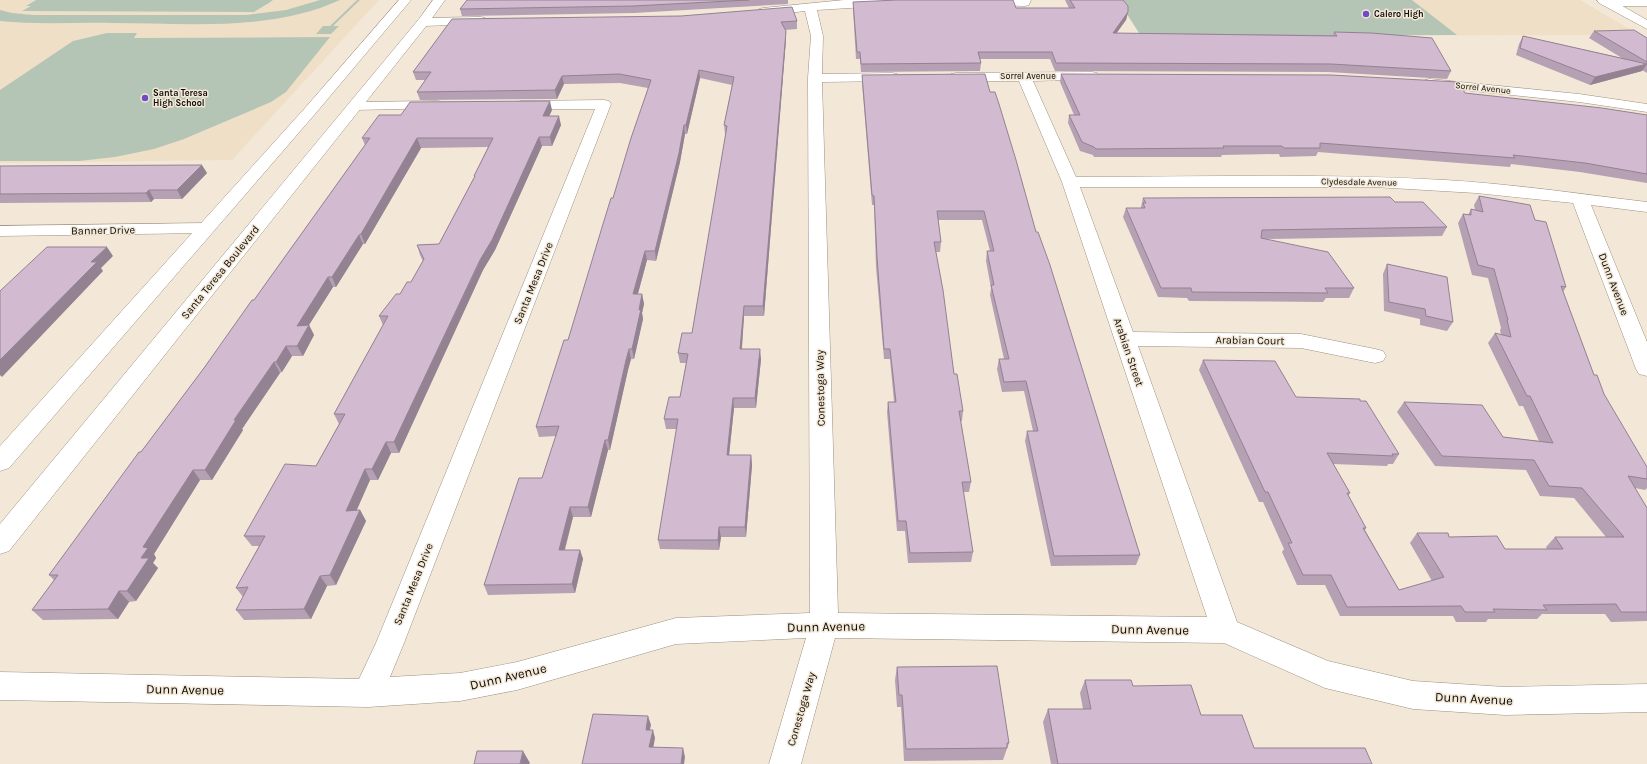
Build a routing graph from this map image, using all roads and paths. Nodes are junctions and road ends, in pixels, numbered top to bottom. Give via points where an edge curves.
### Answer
1 (405, 0) edge
2 (439, 0) edge
3 (1025, 0) edge
4 (972, 1) edge
5 (1605, 1) edge
6 (896, 2) edge
7 (1647, 2) edge
8 (810, 8) junction
9 (750, 13) edge
10 (490, 21) edge
11 (423, 22) junction
12 (1647, 25) edge
13 (1024, 76) junction
14 (1102, 76) edge
15 (904, 77) edge
16 (944, 77) edge
17 (815, 78) junction
18 (1418, 82) edge
19 (460, 105) edge
20 (500, 105) edge
21 (355, 106) junction
22 (1647, 108) edge
23 (1070, 182) junction
24 (1579, 199) junction
25 (1647, 207) edge
26 (206, 228) junction
27 (0, 231) edge
28 (1124, 339) junction
29 (1375, 356) dead end
30 (1647, 369) edge
31 (0, 462) edge
32 (0, 544) edge
33 (824, 625) junction
34 (1226, 630) junction
35 (0, 686) edge
36 (368, 692) junction
37 (1647, 698) edge
38 (786, 764) edge

1 - 26 street
2 - 11 street, Santa Teresa Boulevard
3 - 4 street
5 - 7 street
5 - 12 street
6 - 8 street via 850,3
8 - 9 street
8 - 17 street, Conestoga Way via 817,36
10 - 11 street
11 - 21 street, Santa Teresa Boulevard
13 - 14 street, Sorrel Avenue
13 - 16 street, Sorrel Avenue
13 - 23 street, Arabian Street
15 - 17 street
17 - 33 street, Conestoga Way
18 - 22 street, Sorrel Avenue via 1510,90
19 - 21 street
20 - 36 street, Santa Mesa Drive via 604,104 390,643
21 - 32 street, Santa Teresa Boulevard
23 - 24 street, Clydesdale Avenue via 1404,183 1494,189
23 - 28 street, Arabian Street
24 - 25 street, Clydesdale Avenue
24 - 30 street, Dunn Avenue
26 - 27 street, Banner Drive
26 - 31 street
28 - 29 street, Arabian Court via 1301,341
28 - 34 street, Arabian Street
33 - 34 street, Dunn Avenue
33 - 36 street, Dunn Avenue via 676,631 517,676 460,687
33 - 38 street, Conestoga Way
34 - 37 street, Dunn Avenue via 1325,674 1414,695 1505,701
35 - 36 street, Dunn Avenue

